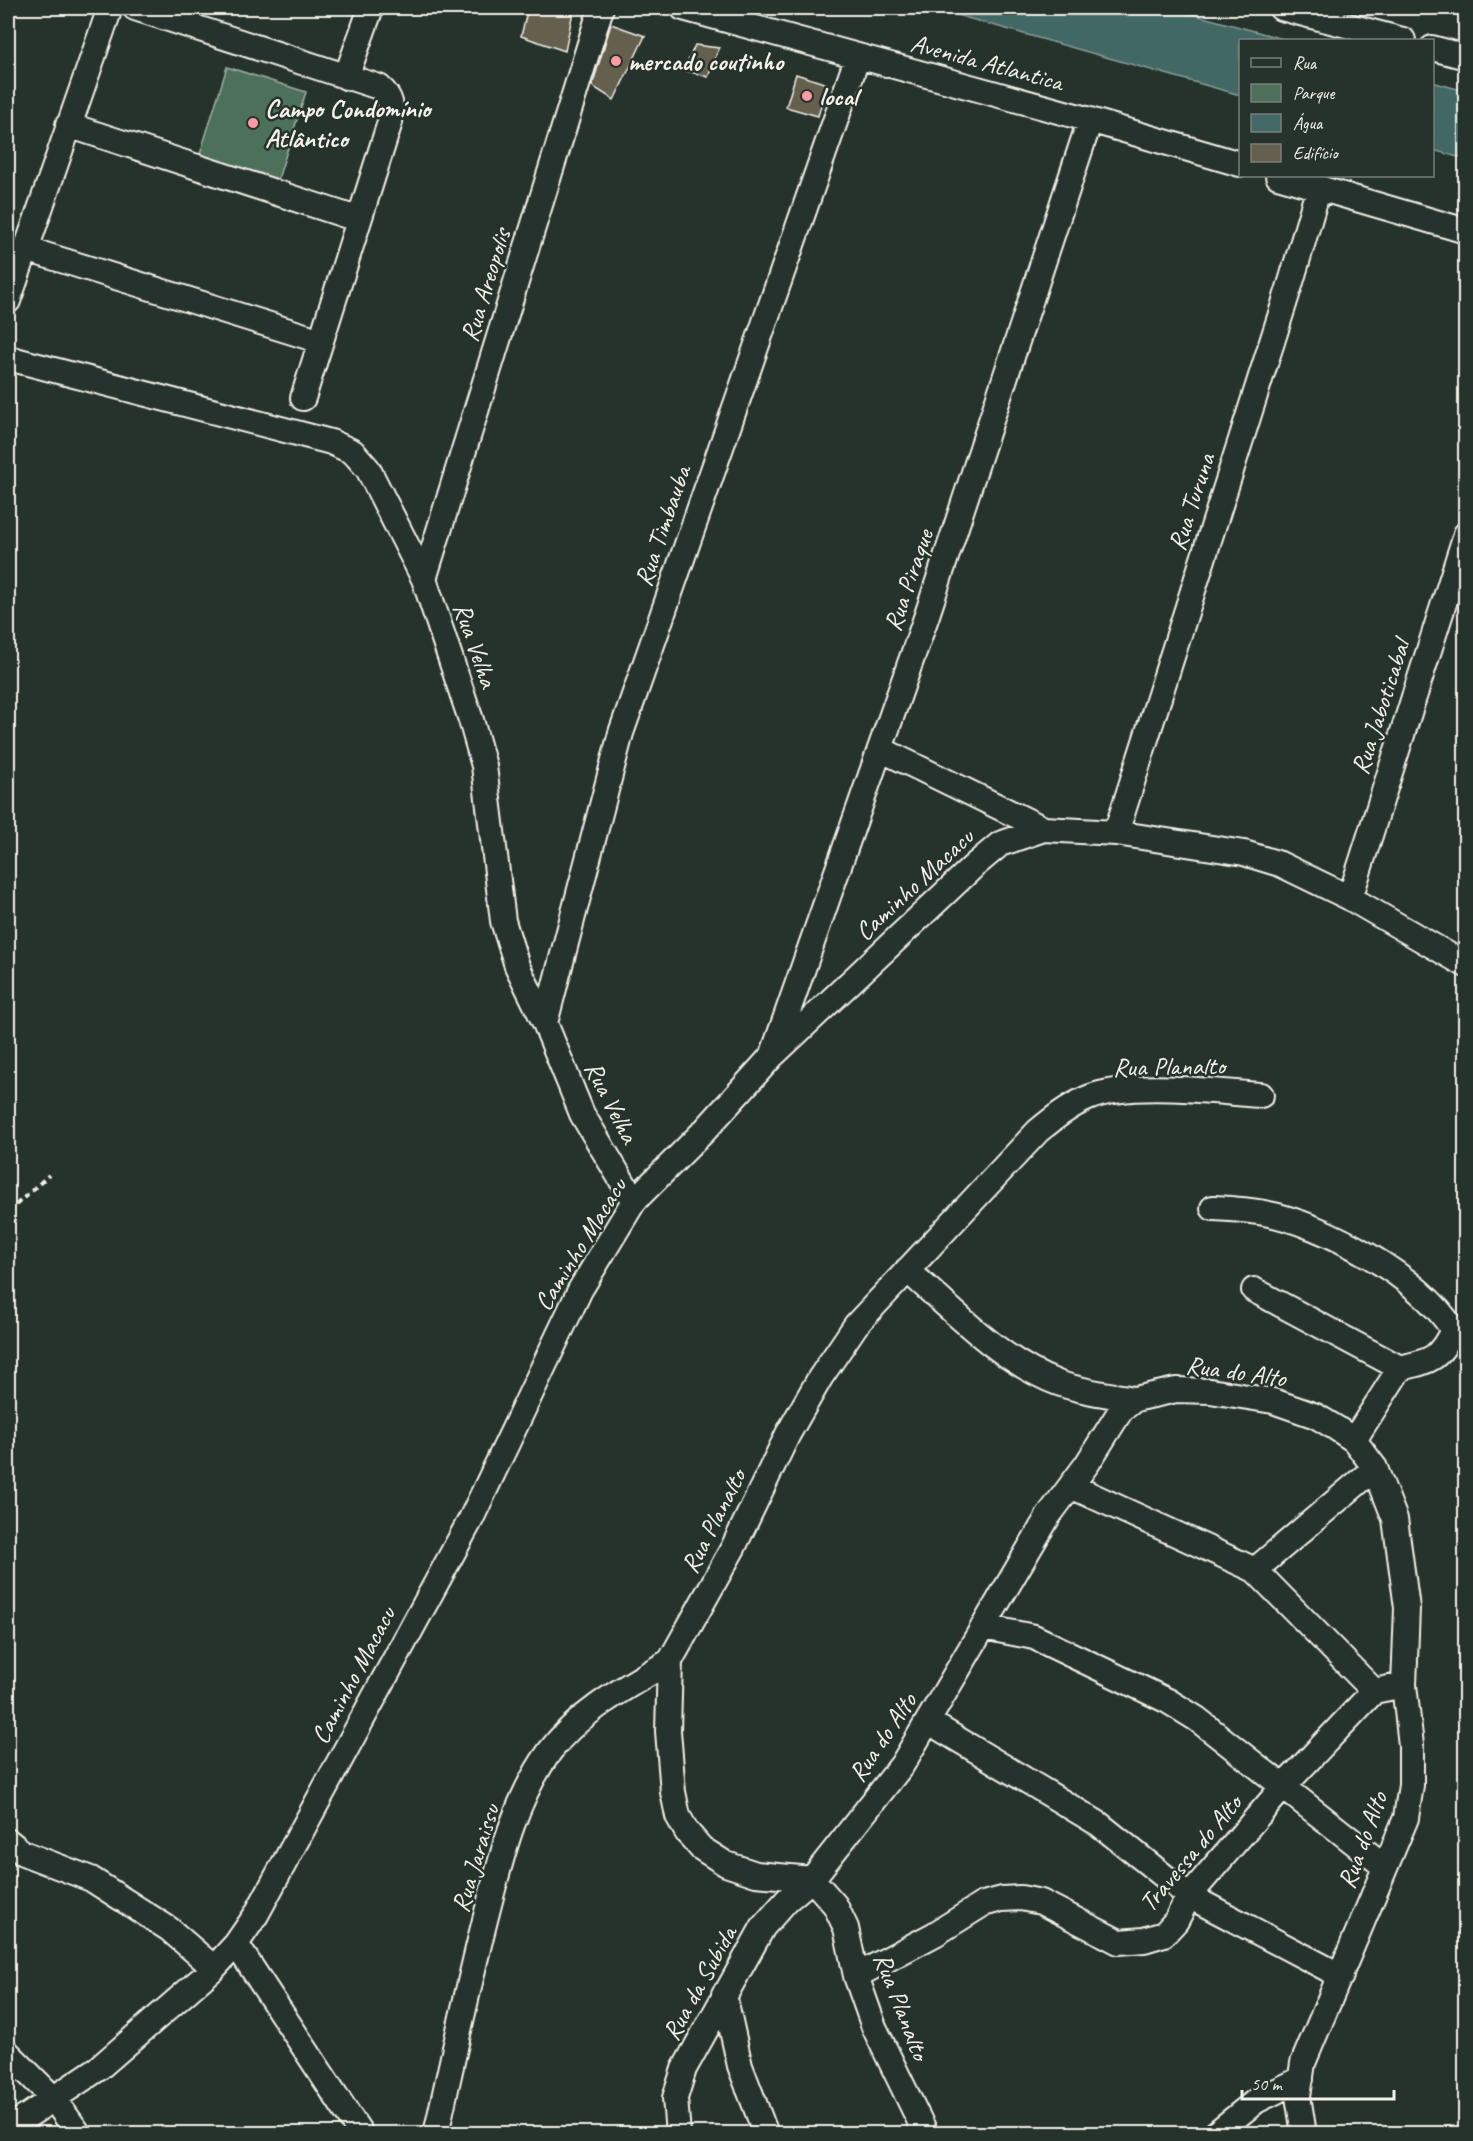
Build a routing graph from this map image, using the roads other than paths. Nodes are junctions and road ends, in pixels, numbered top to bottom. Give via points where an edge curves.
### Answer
1 (110, 8) edge
2 (135, 8) edge
3 (371, 8) edge
4 (601, 8) edge
5 (683, 8) edge
6 (1281, 8) edge
7 (1399, 39) edge
8 (1434, 49) edge
9 (858, 56) junction
10 (1466, 57) edge
11 (346, 77) junction
12 (1090, 120) junction
13 (68, 125) junction
14 (1239, 164) edge
15 (1282, 177) edge
16 (1319, 187) junction
17 (357, 219) junction
18 (1466, 231) edge
19 (26, 249) junction
20 (8, 301) edge
21 (321, 341) junction
22 (8, 358) edge
23 (303, 398) dead end
24 (1466, 534) edge
25 (424, 579) junction
26 (880, 749) junction
27 (1044, 829) junction
28 (1116, 833) junction
29 (1350, 898) junction
30 (1466, 965) edge
31 (545, 1023) junction
32 (772, 1056) junction
33 (1261, 1095) dead end
34 (634, 1201) junction
35 (1213, 1208) dead end
36 (907, 1270) junction
37 (1254, 1290) dead end
38 (1400, 1368) junction
39 (1135, 1399) junction
40 (1353, 1440) junction
41 (1375, 1468) junction
42 (1071, 1486) junction
43 (1255, 1570) junction
44 (983, 1627) junction
45 (670, 1661) junction
46 (1404, 1685) junction
47 (1374, 1691) junction
48 (929, 1722) junction
49 (1283, 1787) junction
50 (8, 1841) edge
51 (1384, 1866) junction
52 (812, 1879) junction
53 (1189, 1896) junction
54 (236, 1944) junction
55 (214, 1968) junction
56 (856, 1976) junction
57 (1341, 1976) junction
58 (724, 1994) junction
59 (8, 2053) edge
60 (1301, 2079) junction
61 (53, 2098) junction
62 (8, 2129) edge
63 (80, 2133) edge
64 (361, 2133) edge
65 (436, 2133) edge
66 (678, 2133) edge
67 (766, 2133) edge
68 (926, 2133) edge
69 (1215, 2133) edge
70 (1304, 2133) edge

1 - 13 street
2 - 11 street
3 - 11 street
4 - 25 street, Rua Areopolis
5 - 9 street, Avenida Atlantica
6 - 7 street
8 - 10 street
9 - 12 street, Avenida Atlantica
9 - 31 street, Rua Timbauba via 621,733
11 - 17 street via 379,87 389,95 392,108
12 - 14 street, Avenida Atlantica
12 - 26 street, Rua Piraque
13 - 17 street
13 - 19 street
15 - 16 street
16 - 18 street
16 - 28 street, Rua Turuna
17 - 21 street
19 - 20 street
19 - 21 street
21 - 23 street
22 - 25 street, Rua Velha via 331,442 352,452 368,469
24 - 29 street, Rua Jaboticabal
25 - 31 street, Rua Velha via 484,766 503,921 517,966
26 - 27 street
26 - 32 street, Rua Piraque
27 - 28 street, Caminho Macacu
27 - 32 street, Caminho Macacu via 1000,844 975,864
28 - 29 street, Caminho Macacu via 1244,853 1280,864
29 - 30 street, Caminho Macacu
31 - 34 street, Rua Velha via 582,1114
32 - 34 street, Caminho Macacu
33 - 36 street, Rua Planalto via 1180,1090 1122,1091 1090,1097 1038,1131
34 - 54 street, Caminho Macacu via 580,1290 471,1519 256,1915
35 - 38 street via 1297,1221 1362,1251 1418,1291 1442,1312 1453,1330 1444,1350 1428,1362
36 - 39 street via 1031,1371 1081,1390
36 - 45 street, Rua Planalto via 856,1325 820,1378
37 - 38 street
38 - 40 street
39 - 40 street, Rua do Alto via 1176,1390 1273,1401 1316,1416
39 - 42 street, Rua do Alto via 1121,1410
40 - 41 street, Rua do Alto
41 - 43 street
41 - 46 street, Rua do Alto via 1395,1519 1403,1559 1407,1608
42 - 43 street
42 - 44 street, Rua do Alto via 1049,1515
43 - 47 street
44 - 48 street, Rua do Alto
44 - 49 street via 1034,1638 1168,1701
45 - 52 street, Rua Planalto via 668,1731 673,1792 678,1816 687,1832 701,1848 726,1864 756,1874
45 - 65 street, Rua Jaraissu via 607,1699 573,1727 550,1751 523,1799 501,1858
46 - 47 street
46 - 51 street, Rua do Alto via 1411,1785 1406,1818
47 - 49 street, Travessa do Alto
48 - 52 street, Rua do Alto via 902,1765
48 - 53 street via 1099,1824
49 - 51 street
49 - 53 street, Travessa do Alto
50 - 55 street via 23,1853 91,1879 169,1929
51 - 57 street, Rua do Alto
52 - 56 street, Rua Planalto via 839,1912
52 - 58 street, Rua da Subida via 786,1900 763,1927
53 - 56 street, Travessa do Alto via 1164,1934 1119,1942 1041,1902 1021,1898 983,1904
53 - 57 street
54 - 55 street, Caminho Macacu
54 - 64 street
55 - 61 street, Caminho Macacu via 99,2068
56 - 68 street, Rua Planalto via 874,2027
57 - 60 street, Rua do Alto via 1303,2063
58 - 66 street, Rua da Subida via 684,2069 675,2098
58 - 67 street via 740,2066
59 - 61 street
60 - 69 street via 1256,2101
60 - 70 street, Rua do Alto via 1298,2096
61 - 62 street, Caminho Macacu
61 - 63 street

